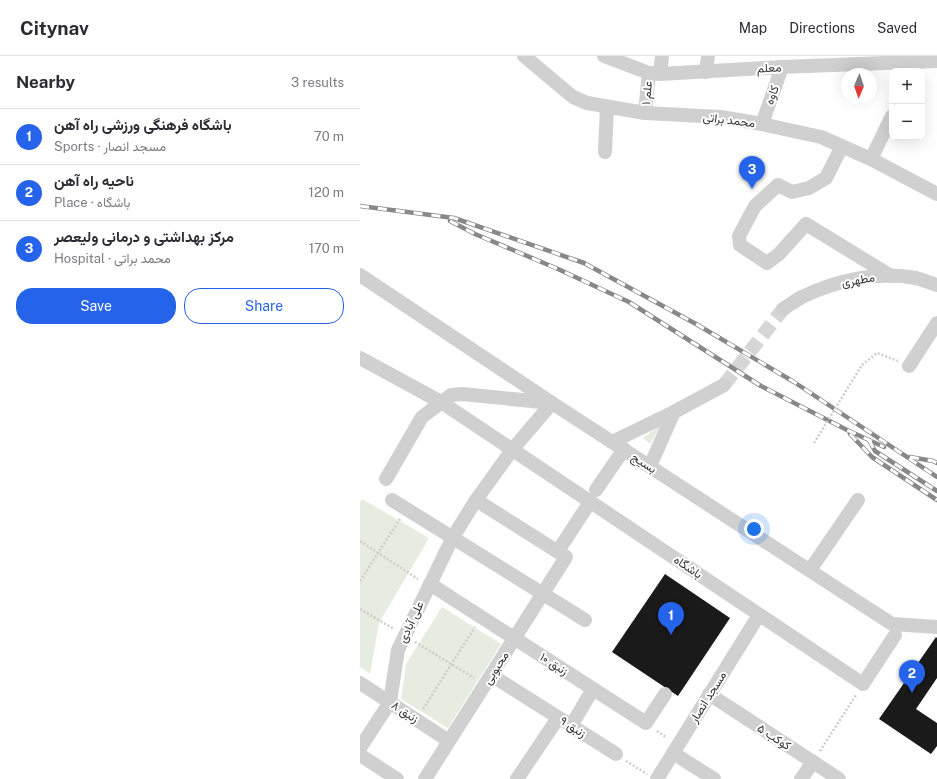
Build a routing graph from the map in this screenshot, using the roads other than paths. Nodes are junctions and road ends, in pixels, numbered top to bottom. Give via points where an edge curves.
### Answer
1 (524, 56) edge
2 (604, 56) edge
3 (662, 56) edge
4 (708, 56) edge
5 (845, 61) edge
6 (937, 61) edge
7 (744, 63) edge
8 (788, 63) edge
9 (917, 63) edge
10 (706, 72) junction
11 (654, 73) junction
12 (607, 107) junction
13 (645, 114) junction
14 (889, 122) edge
15 (762, 124) junction
16 (842, 146) junction
17 (605, 152) dead end
18 (872, 159) junction
19 (937, 194) edge
20 (360, 275) edge
21 (891, 276) junction
22 (937, 285) edge
23 (783, 309) tunnel mouth
24 (937, 323) edge
25 (360, 358) edge
26 (909, 366) road end
27 (724, 384) tunnel mouth
28 (441, 402) junction
29 (552, 403) junction
30 (674, 412) junction
31 (618, 446) junction
32 (512, 450) junction
33 (650, 466) junction
34 (386, 479) dead end
35 (593, 496) junction
36 (392, 500) dead end
37 (476, 500) junction
38 (858, 500) dead end
39 (453, 537) junction
40 (562, 554) junction
41 (810, 570) junction
42 (430, 584) junction
43 (542, 595) junction
44 (759, 614) junction
45 (585, 620) dead end
46 (937, 627) edge
47 (895, 635) dead end
48 (514, 638) junction
49 (488, 680) junction
50 (360, 682) edge
51 (593, 689) junction
52 (665, 694) dead end
53 (709, 694) junction
54 (390, 702) junction
55 (558, 718) junction
56 (571, 726) junction
57 (449, 741) junction
58 (360, 748) edge
59 (675, 749) junction
60 (616, 754) road end
61 (360, 755) edge
62 (813, 762) junction
63 (652, 777) edge
64 (397, 779) edge
65 (425, 779) edge
66 (517, 779) edge
67 (714, 779) edge
68 (801, 779) edge
69 (839, 779) edge

1 - 12 street, محمد براتی via 573,97
2 - 11 street, معلم
3 - 11 street, علم ۱
4 - 10 street
5 - 8 street, معلم
5 - 9 street, معلم
6 - 9 street, معلم
7 - 8 street, معلم
7 - 10 street, معلم
8 - 15 street, کاوه
10 - 11 street, معلم
11 - 13 street, علم ۱
12 - 13 street, محمد براتی
12 - 17 street
13 - 15 street, محمد براتی via 721,117
14 - 18 street
15 - 16 street, محمد براتی via 822,137
16 - 18 street, محمد براتی
16 - 21 street via 826,178 809,188 792,192 778,185 756,206 739,236 740,245 767,263 779,254 806,224
18 - 19 street, محمد براتی
20 - 29 street, بسیج
21 - 22 street, مطهری via 916,278
21 - 23 street, مطهری via 859,278 832,285 803,296
24 - 26 street
25 - 28 street, باشگاه
27 - 30 street
28 - 29 street via 451,395 462,394
28 - 32 street, باشگاه
28 - 34 street via 422,417
29 - 31 street, بسیج
29 - 32 street, علی آبادی
30 - 31 street
30 - 33 street
31 - 33 street, بسیج
31 - 35 street, محبوبی
32 - 35 street, باشگاه
32 - 37 street, علی آبادی
33 - 41 street, بسیج
35 - 40 street, محبوبی
35 - 44 street, باشگاه
36 - 39 street
37 - 39 street, علی آبادی
37 - 40 street
38 - 41 street
39 - 42 street, علی آبادی
39 - 43 street
40 - 43 street, محبوبی
41 - 46 street, بسیج via 892,624
42 - 48 street, زنبق ۱۰
42 - 54 street, علی آبادی via 398,650
43 - 45 street
43 - 48 street, محبوبی
44 - 47 street, باشگاه via 863,684
44 - 53 street, مسجد انصار
48 - 49 street, محبوبی
48 - 51 street, زنبق ۱۰
49 - 55 street, زنبق ۹
49 - 57 street, محبوبی
50 - 54 street, زنبق ۸
51 - 52 street, زنبق ۱۰ via 646,723
51 - 56 street
53 - 59 street, مسجد انصار
53 - 62 street, کوکب ۵
54 - 57 street, زنبق ۸
54 - 58 street, علی آبادی
55 - 56 street, زنبق ۹
55 - 66 street
56 - 60 street, زنبق ۹
57 - 65 street, محبوبی
59 - 63 street, مسجد انصار
59 - 67 street
61 - 64 street
62 - 68 street
62 - 69 street, کوکب ۵

